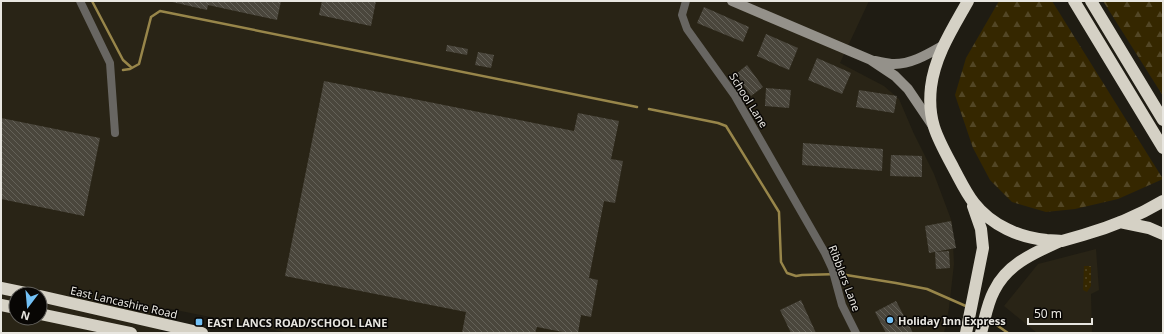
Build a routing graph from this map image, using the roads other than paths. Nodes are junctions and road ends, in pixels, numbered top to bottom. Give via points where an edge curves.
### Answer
1 (80, 1) edge
2 (686, 1) edge
3 (732, 1) edge
4 (968, 1) edge
5 (1074, 1) edge
6 (1091, 1) edge
7 (944, 45) junction
8 (871, 60) junction
9 (1163, 120) edge
10 (933, 126) junction
11 (115, 133) dead end
12 (1163, 148) edge
13 (969, 197) junction
14 (1163, 201) edge
15 (801, 211) joint
16 (1120, 222) junction
17 (1163, 234) edge
18 (1061, 241) junction
19 (48, 298) edge
20 (48, 316) edge
21 (984, 322) edge
22 (131, 333) edge
23 (202, 333) edge
24 (856, 333) edge
25 (966, 333) edge

1 - 11 street via 110,63
2 - 15 street, School Lane via 682,15 687,29 735,96
3 - 8 main road
4 - 7 highway
5 - 12 highway
6 - 9 highway
7 - 8 main road via 906,63 893,64
7 - 10 highway via 931,85
8 - 10 main road via 895,76 908,89
10 - 13 highway
13 - 18 highway via 982,212 1001,226 1039,239
13 - 25 highway via 983,238 982,257
14 - 16 highway
15 - 24 street, Ribblers Lane via 832,268 842,305
16 - 17 highway via 1149,228
16 - 18 highway
18 - 21 highway via 1032,254 1004,275 994,291
19 - 23 highway, East Lancashire Road
20 - 22 highway

